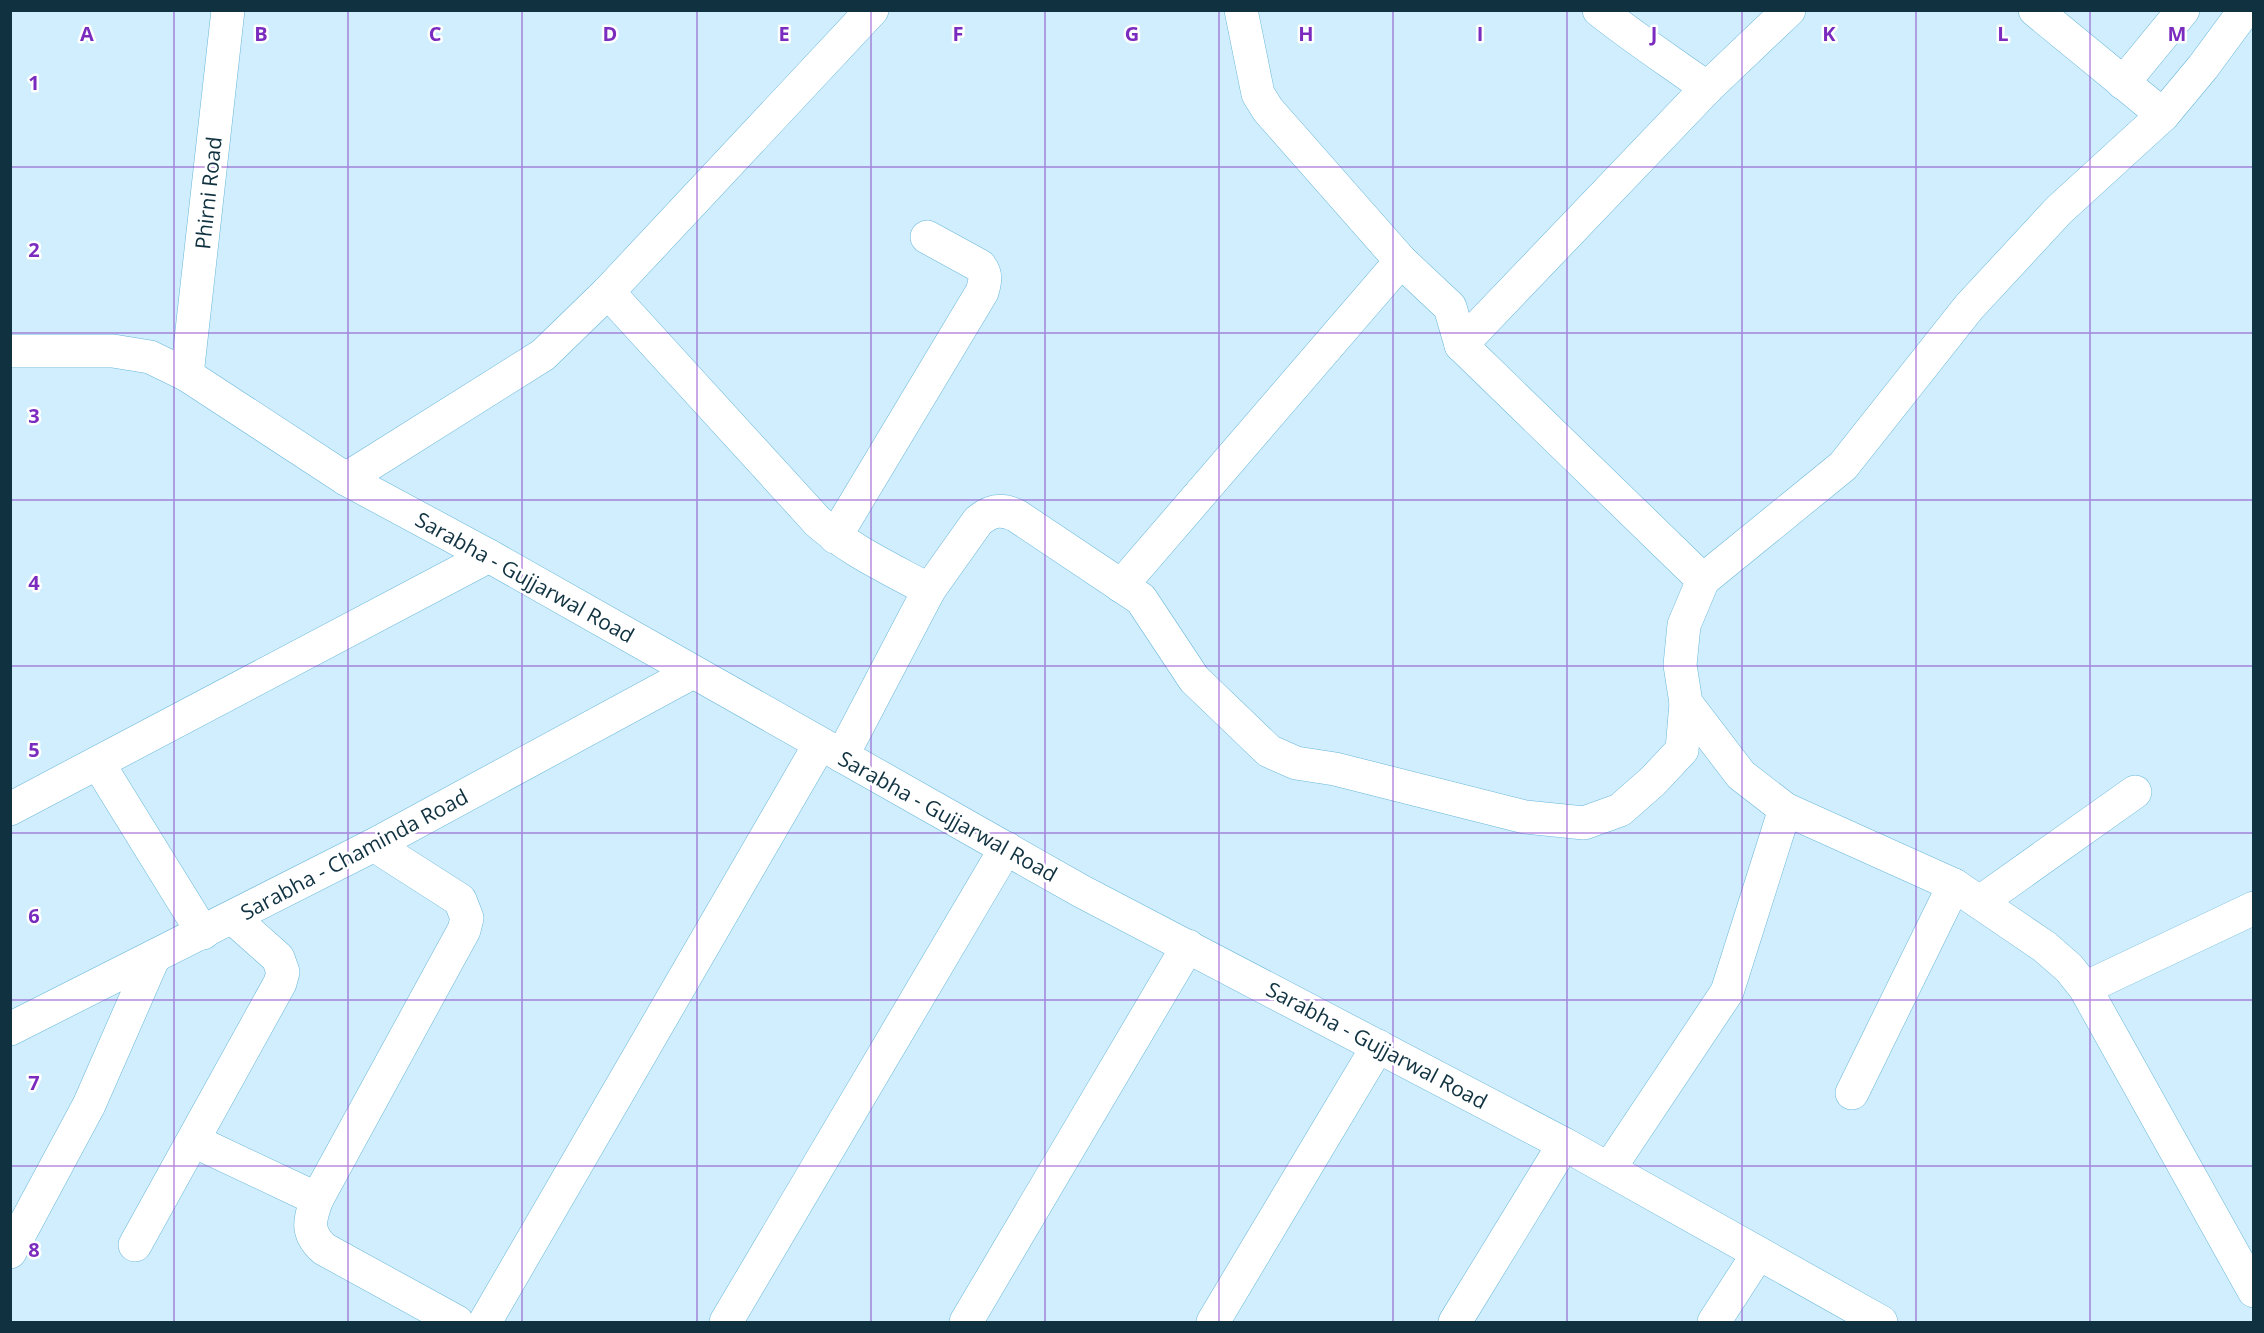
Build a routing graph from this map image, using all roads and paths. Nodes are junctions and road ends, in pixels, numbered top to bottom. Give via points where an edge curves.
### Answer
1 (228, 10) edge
2 (872, 10) edge
3 (1241, 10) edge
4 (1599, 10) edge
5 (1789, 10) edge
6 (2035, 10) edge
7 (2183, 10) edge
8 (2245, 10) edge
9 (2123, 84) junction
10 (1707, 88) junction
11 (2163, 115) junction
12 (927, 237) dead end
13 (1401, 261) junction
14 (608, 292) junction
15 (1461, 345) junction
16 (10, 351) edge
17 (187, 375) junction
18 (346, 479) junction
19 (835, 537) junction
20 (489, 556) junction
21 (1703, 580) junction
22 (1121, 586) junction
23 (929, 590) junction
24 (693, 672) junction
25 (1686, 703) junction
26 (831, 750) junction
27 (98, 763) junction
28 (2135, 792) dead end
29 (10, 809) edge
30 (1785, 809) junction
31 (374, 845) junction
32 (1006, 848) junction
33 (1967, 893) junction
34 (2253, 908) edge
35 (233, 918) junction
36 (203, 933) junction
37 (1188, 946) junction
38 (153, 959) junction
39 (2085, 988) junction
40 (10, 1029) edge
41 (1378, 1046) junction
42 (1852, 1093) dead end
43 (194, 1141) junction
44 (1564, 1144) junction
45 (1609, 1169) junction
46 (317, 1199) junction
47 (135, 1245) dead end
48 (10, 1252) edge
49 (1758, 1254) junction
50 (2253, 1291) edge
51 (457, 1323) edge
52 (485, 1323) edge
53 (726, 1323) edge
54 (966, 1323) edge
55 (1212, 1323) edge
56 (1455, 1323) edge
57 (1714, 1323) edge
58 (1881, 1323) edge

1 - 17 street, Phirni Road
2 - 14 street
3 - 13 street via 1258,94 1268,110
4 - 10 street
5 - 10 street
6 - 9 street
7 - 9 street
8 - 11 street
9 - 11 street
10 - 15 street
11 - 21 street via 2059,210 1969,307 1843,466
12 - 19 street via 980,266 985,272 982,292
13 - 15 street via 1450,307
13 - 22 street
14 - 18 street via 543,355
14 - 19 street
15 - 21 street
16 - 17 street, Sarabha - Gujjarwal Road via 113,351 150,357
17 - 18 street, Sarabha - Gujjarwal Road
18 - 20 street, Sarabha - Gujjarwal Road
19 - 23 street
20 - 24 street, Sarabha - Gujjarwal Road
20 - 27 street
21 - 25 street via 1684,625 1680,665
22 - 23 street via 1017,516 996,510 978,521
22 - 25 street via 1141,599 1194,679 1269,751 1296,763 1335,769 1525,817 1584,823 1620,810 1682,750
23 - 26 street
24 - 26 street, Sarabha - Gujjarwal Road
24 - 31 street, Sarabha - Chaminda Road
25 - 30 street via 1741,775
26 - 32 street, Sarabha - Gujjarwal Road
26 - 52 street
27 - 29 street
27 - 36 street
28 - 33 street
30 - 33 street
30 - 45 street via 1727,992
31 - 35 street, Sarabha - Chaminda Road
31 - 46 street via 460,900 467,918 464,930
32 - 37 street, Sarabha - Gujjarwal Road
32 - 53 street
33 - 39 street via 2045,947
33 - 42 street
34 - 39 street
35 - 36 street, Sarabha - Chaminda Road
35 - 43 street via 278,958 283,972
36 - 38 street, Sarabha - Chaminda Road
37 - 41 street, Sarabha - Gujjarwal Road
37 - 54 street
38 - 40 street, Sarabha - Chaminda Road
38 - 48 street via 89,1105
39 - 50 street
41 - 44 street, Sarabha - Gujjarwal Road
41 - 55 street
43 - 46 street
43 - 47 street
44 - 45 street, Sarabha - Gujjarwal Road
44 - 56 street
45 - 49 street, Sarabha - Gujjarwal Road
46 - 51 street via 311,1229 314,1240 324,1250
49 - 57 street
49 - 58 street, Sarabha - Gujjarwal Road

